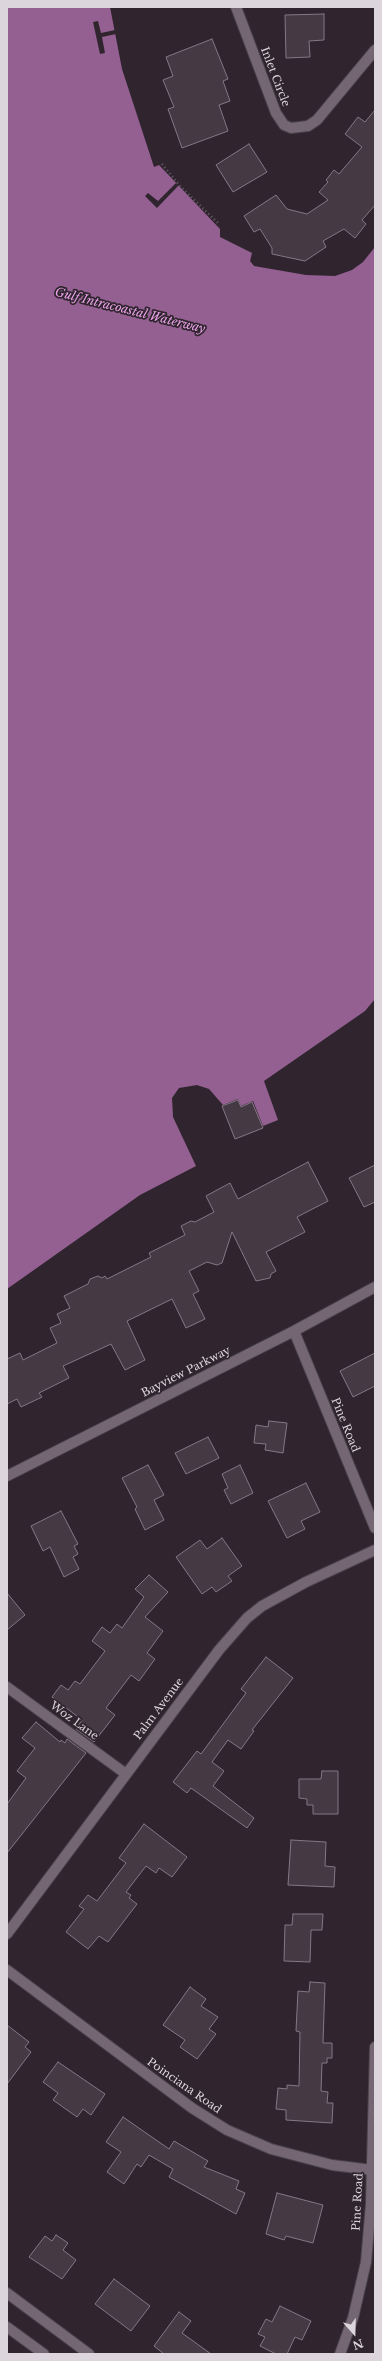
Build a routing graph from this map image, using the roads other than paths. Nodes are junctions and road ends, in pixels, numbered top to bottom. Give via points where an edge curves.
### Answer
1 (236, 7) edge
2 (375, 50) edge
3 (375, 1287) edge
4 (294, 1331) junction
5 (7, 1476) edge
6 (375, 1528) edge
7 (375, 1550) edge
8 (7, 1687) edge
9 (126, 1774) junction
10 (7, 1934) edge
11 (7, 1970) edge
12 (375, 2047) edge
13 (372, 2170) junction
14 (7, 2293) edge
15 (7, 2327) edge
16 (44, 2354) edge
17 (89, 2354) edge
18 (340, 2354) edge

1 - 2 street, Inlet Circle via 276,113 284,125 291,128 308,126 317,120
3 - 4 street, Bayview Parkway
4 - 5 street, Bayview Parkway
4 - 6 street, Pine Road
7 - 9 street, Palm Avenue via 306,1582 262,1606 247,1618 219,1650
8 - 9 street, Woz Lane
9 - 10 street, Palm Avenue
11 - 13 street, Poinciana Road via 192,2108 227,2130 271,2150
12 - 13 street, Pine Road
13 - 18 street, Pine Road via 366,2262 353,2318
14 - 17 street
15 - 16 street

